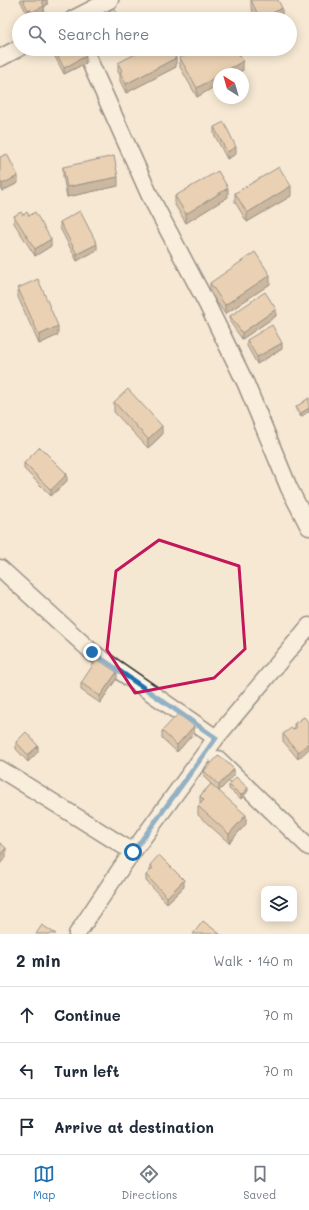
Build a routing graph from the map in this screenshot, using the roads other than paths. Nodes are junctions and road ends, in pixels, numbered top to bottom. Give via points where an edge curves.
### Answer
1 (110, 0) edge
2 (87, 12) edge
3 (12, 52) edge
4 (87, 56) edge
5 (0, 58) edge
6 (309, 527) edge
7 (0, 568) edge
8 (309, 626) edge
9 (212, 744) junction
10 (0, 769) edge
11 (309, 848) edge
12 (133, 852) junction
13 (77, 934) edge

1 - 2 street
3 - 5 street
4 - 6 street via 150,196 246,384 289,488
7 - 9 street via 92,652
8 - 9 street
9 - 11 street
9 - 12 street
10 - 12 street
12 - 13 street

